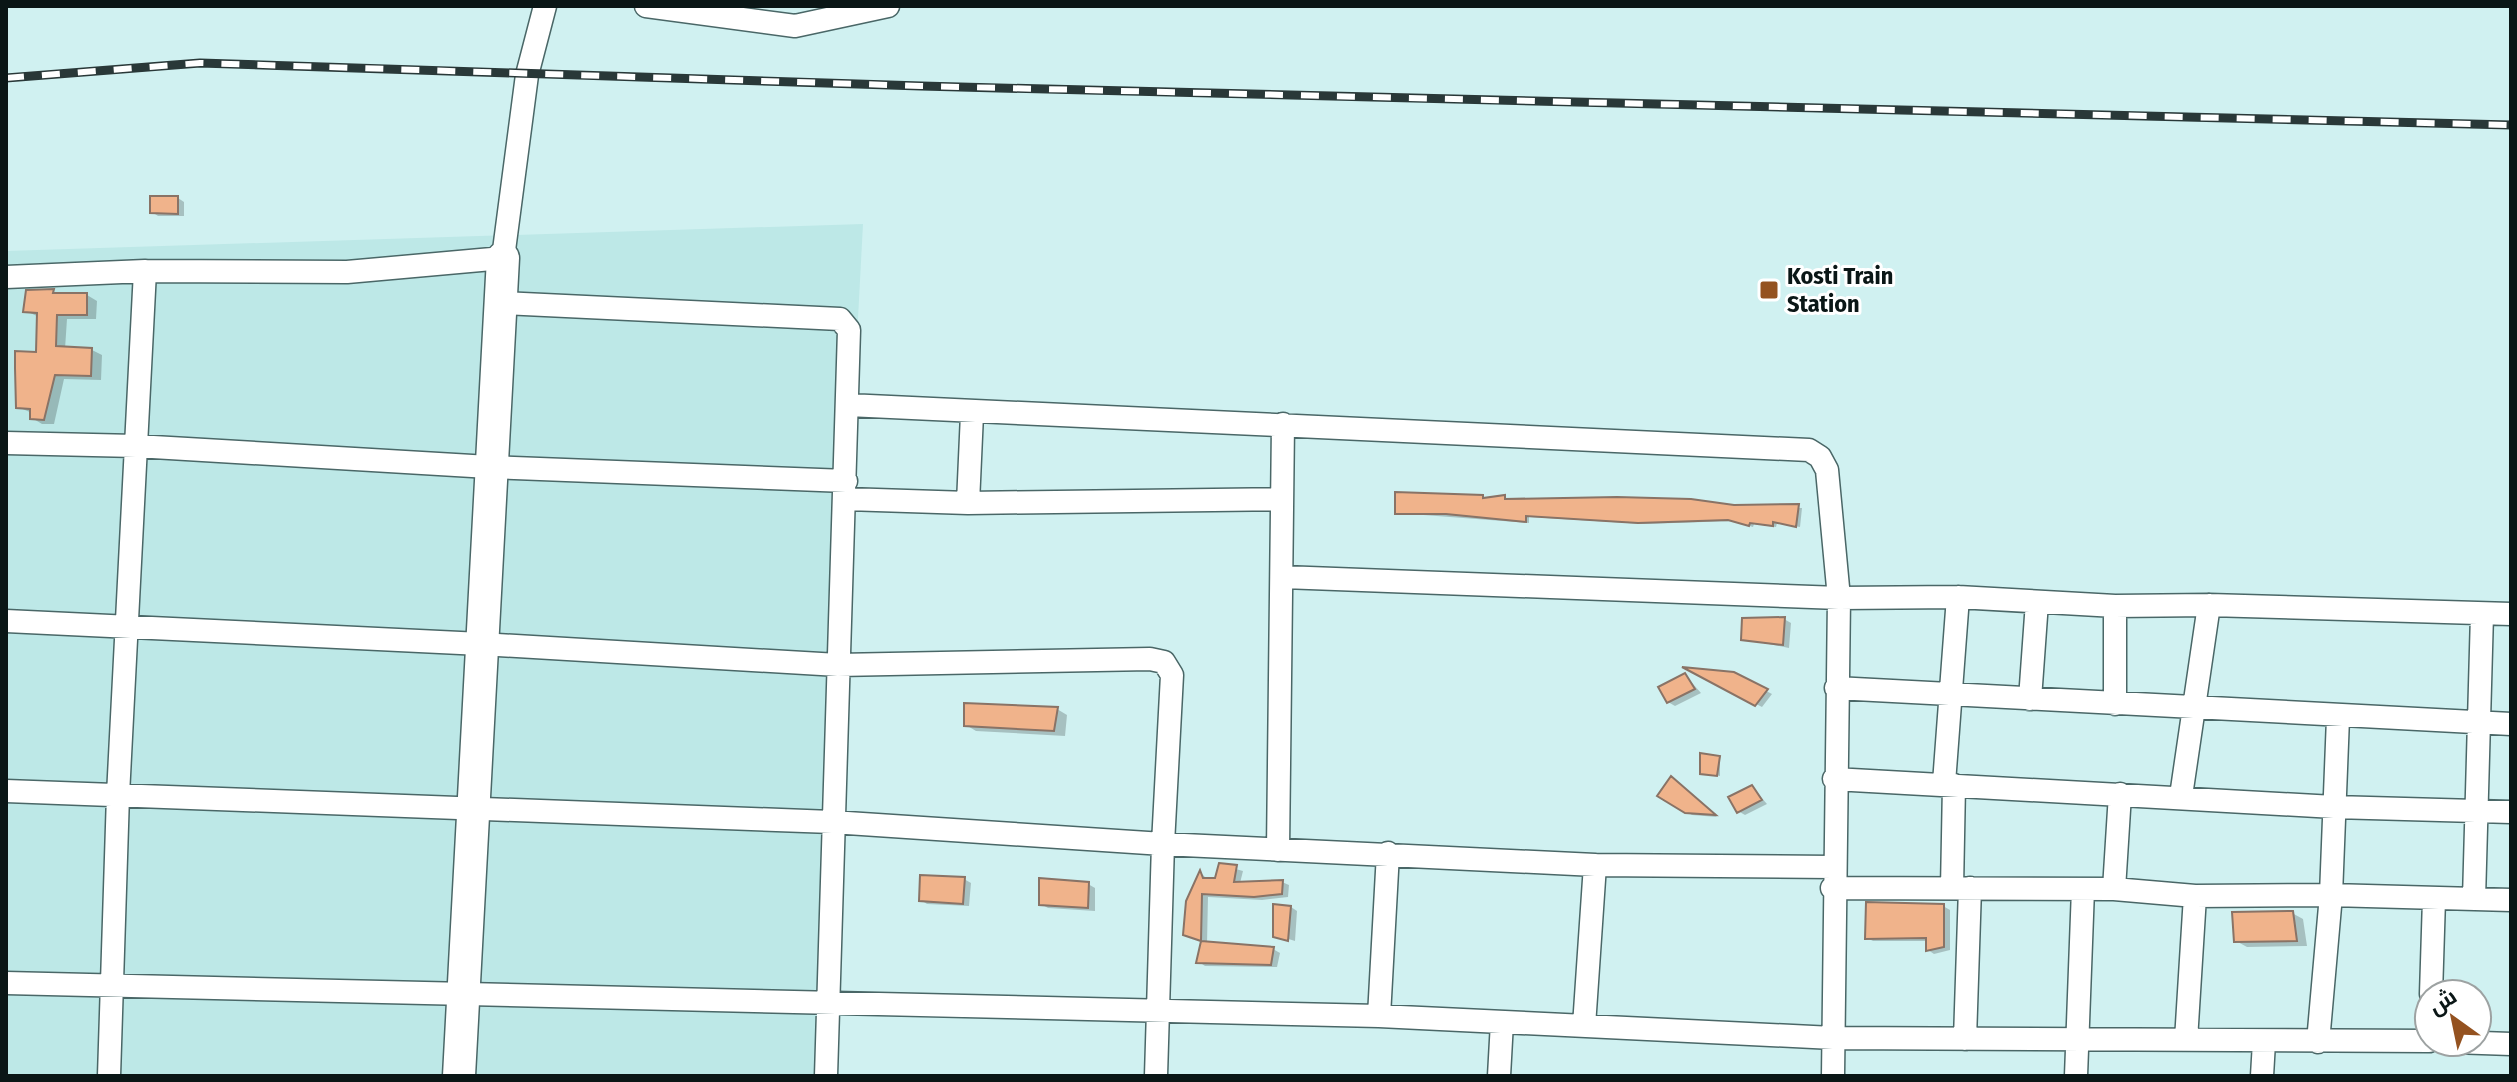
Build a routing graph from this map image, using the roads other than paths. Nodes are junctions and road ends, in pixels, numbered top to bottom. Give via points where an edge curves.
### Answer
1 (545, 6) edge
2 (646, 6) edge
3 (888, 6) edge
4 (503, 258) junction
5 (145, 271) junction
6 (6, 277) edge
7 (503, 303) junction
8 (848, 405) junction
9 (972, 414) junction
10 (1283, 424) junction
11 (6, 443) edge
12 (136, 446) junction
13 (489, 467) junction
14 (846, 490) junction
15 (1282, 499) junction
16 (968, 503) junction
17 (1283, 577) junction
18 (1958, 597) junction
19 (1839, 598) junction
20 (2037, 602) junction
21 (2209, 605) junction
22 (2115, 606) junction
23 (2482, 614) junction
24 (2511, 614) edge
25 (6, 621) edge
26 (127, 626) junction
27 (481, 644) junction
28 (838, 665) junction
29 (1836, 688) junction
30 (1951, 694) junction
31 (2030, 699) junction
32 (2115, 704) junction
33 (2193, 709) junction
34 (2338, 718) junction
35 (2479, 722) junction
36 (2511, 724) edge
37 (1834, 779) junction
38 (1949, 784) junction
39 (6, 791) edge
40 (2120, 794) junction
41 (118, 795) junction
42 (2181, 796) junction
43 (471, 807) junction
44 (2334, 807) junction
45 (2477, 810) junction
46 (2511, 812) edge
47 (832, 822) junction
48 (1163, 844) junction
49 (1278, 850) junction
50 (1388, 853) junction
51 (1595, 865) junction
52 (1833, 878) junction
53 (1961, 888) junction
54 (2083, 889) junction
55 (2114, 889) junction
56 (2331, 895) junction
57 (2195, 896) junction
58 (2434, 899) junction
59 (2474, 899) junction
60 (2511, 900) edge
61 (2432, 978) edge
62 (6, 983) edge
63 (112, 983) junction
64 (462, 991) junction
65 (829, 1000) junction
66 (1160, 1010) junction
67 (1379, 1016) junction
68 (1502, 1022) junction
69 (1584, 1026) junction
70 (1833, 1038) junction
71 (2077, 1038) junction
72 (1965, 1039) junction
73 (2186, 1040) junction
74 (2413, 1041) edge
75 (2264, 1042) junction
76 (2318, 1042) junction
77 (109, 1076) edge
78 (459, 1076) edge
79 (826, 1076) edge
80 (1156, 1076) edge
81 (1499, 1076) edge
82 (1833, 1076) edge
83 (2076, 1076) edge
84 (2262, 1076) edge

1 - 4 street via 527,75
2 - 3 street via 795,26
4 - 5 street via 347,272
4 - 7 street
5 - 6 street
5 - 12 street
7 - 8 street via 840,319 849,330
7 - 13 street
8 - 9 street
8 - 14 street
9 - 10 street
9 - 16 street
10 - 15 street
10 - 19 street via 1809,450 1827,470
11 - 12 street
12 - 13 street
12 - 26 street
13 - 14 street
13 - 27 street
14 - 16 street
14 - 28 street
15 - 16 street
15 - 17 street
17 - 19 street
17 - 49 street
18 - 19 street
18 - 20 street
18 - 30 street
19 - 29 street
20 - 22 street
20 - 31 street
21 - 22 street
21 - 23 street
21 - 33 street
22 - 32 street
23 - 24 street
23 - 35 street
25 - 26 street
26 - 27 street
26 - 41 street
27 - 28 street
27 - 43 street
28 - 47 street
28 - 48 street via 1164,662 1172,675
29 - 30 street
29 - 37 street
30 - 31 street
30 - 38 street
31 - 32 street
32 - 33 street
33 - 34 street
33 - 42 street
34 - 35 street
34 - 44 street
35 - 36 street
35 - 45 street
37 - 38 street
37 - 52 street
38 - 40 street
38 - 53 street
39 - 41 street
40 - 42 street
40 - 55 street
41 - 43 street
41 - 63 street
42 - 44 street
43 - 47 street
43 - 64 street
44 - 45 street
44 - 56 street
45 - 46 street
45 - 59 street
47 - 48 street
47 - 65 street
48 - 49 street
48 - 66 street
49 - 50 street
50 - 51 street
50 - 67 street
51 - 52 street
51 - 69 street
52 - 53 street
52 - 70 street
53 - 54 street
53 - 72 street
54 - 55 street
54 - 71 street
55 - 57 street
56 - 57 street
56 - 58 street
56 - 76 street
57 - 73 street
58 - 59 street
58 - 61 street
59 - 60 street
62 - 63 street
63 - 64 street
63 - 77 street
64 - 65 street
64 - 78 street
65 - 66 street
65 - 79 street
66 - 67 street
66 - 80 street
67 - 68 street
68 - 69 street
68 - 81 street
69 - 70 street
70 - 72 street
70 - 82 street
71 - 72 street
71 - 73 street
71 - 83 street
73 - 75 street
74 - 76 street
75 - 76 street
75 - 84 street

